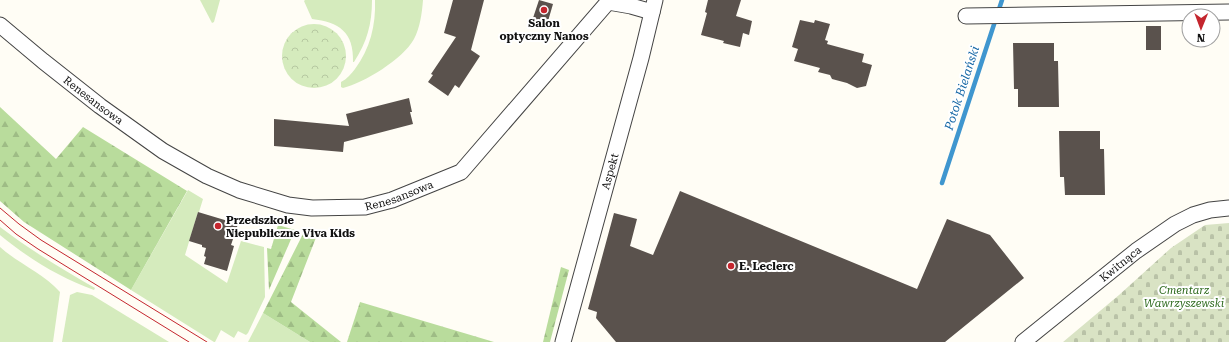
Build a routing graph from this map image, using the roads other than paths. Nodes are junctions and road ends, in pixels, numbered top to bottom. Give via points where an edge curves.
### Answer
1 (654, 6) edge
2 (1117, 7) edge
3 (1229, 12) edge
4 (966, 16) dead end
5 (0, 25) edge
6 (1229, 208) edge
7 (563, 342) edge
8 (1023, 342) edge

1 - 5 street, Renesansowa via 608,2 461,172 392,200 365,207 337,208 288,205 239,190 207,176 164,151 100,106
1 - 7 street, Aspekt
2 - 3 street
2 - 4 street
6 - 8 street, Kwitnąca via 1192,215 1175,224 1136,251

